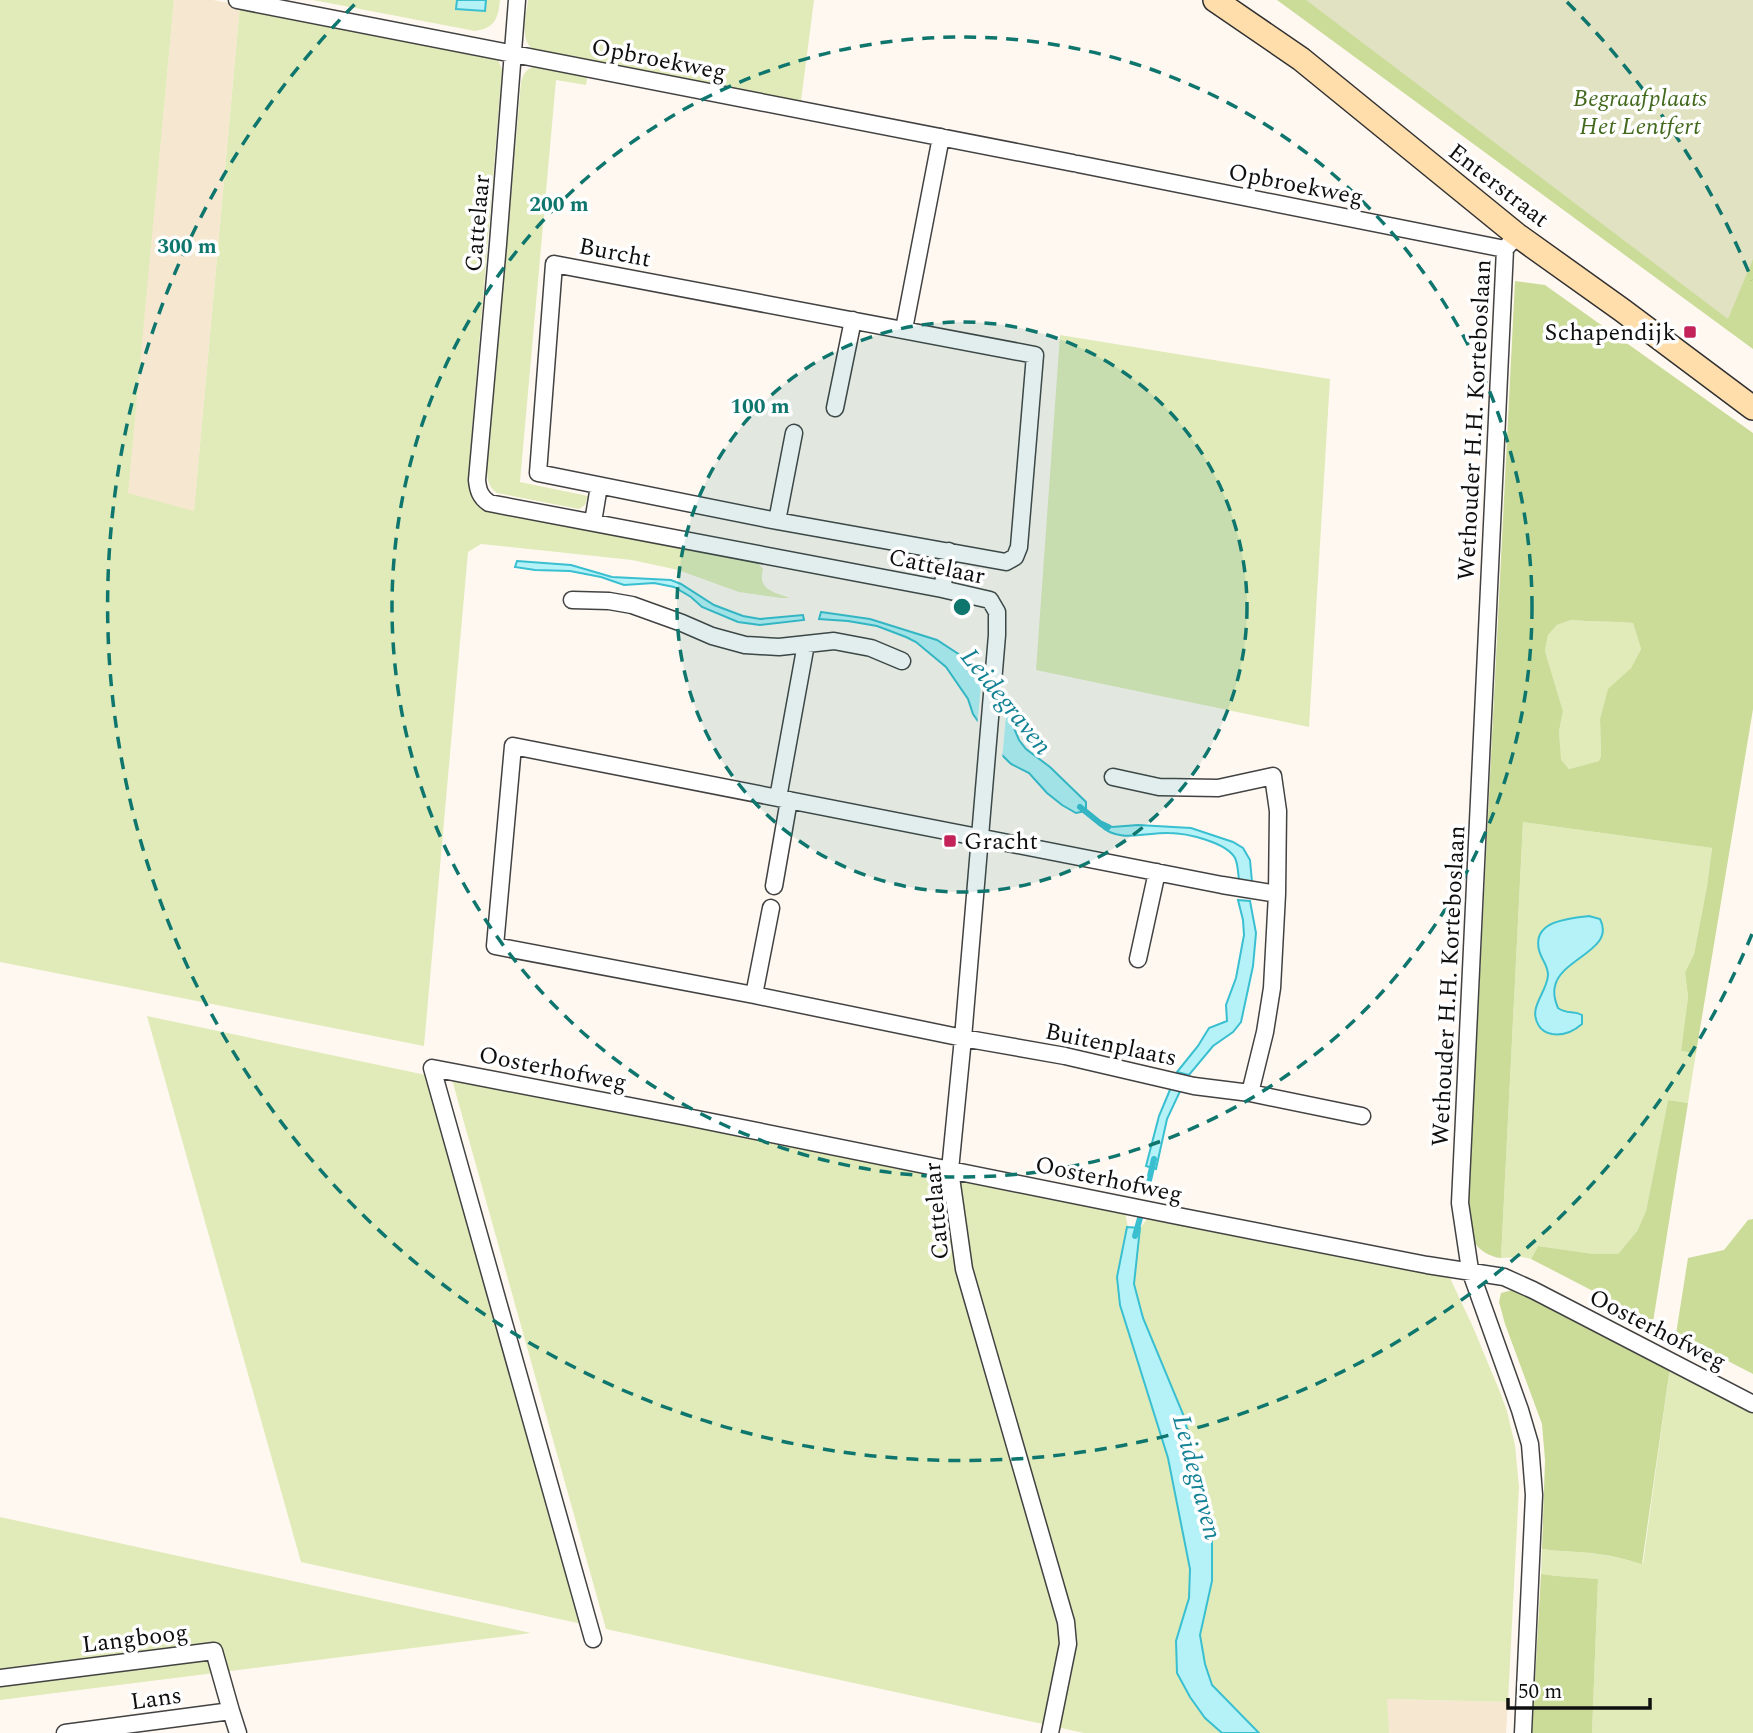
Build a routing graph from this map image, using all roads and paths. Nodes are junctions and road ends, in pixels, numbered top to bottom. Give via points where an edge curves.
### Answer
1 (237, 0) edge
2 (517, 0) edge
3 (1215, 0) edge
4 (513, 54) junction
5 (942, 137) junction
6 (1511, 242) junction
7 (853, 320) junction
8 (904, 329) junction
9 (835, 408) dead end
10 (1753, 408) edge
11 (794, 433) dead end
12 (599, 486) junction
13 (777, 521) junction
14 (593, 522) junction
15 (949, 551) junction
16 (942, 589) junction
17 (572, 600) dead end
18 (806, 644) junction
19 (902, 661) dead end
20 (1113, 777) dead end
21 (783, 799) junction
22 (980, 838) junction
23 (1157, 872) junction
24 (774, 886) dead end
25 (1277, 894) junction
26 (771, 908) dead end
27 (1138, 959) dead end
28 (754, 995) junction
29 (963, 1038) junction
30 (1250, 1093) junction
31 (1362, 1116) dead end
32 (950, 1170) junction
33 (1470, 1270) junction
34 (1753, 1404) edge
35 (593, 1639) dead end
36 (0, 1678) edge
37 (231, 1711) junction
38 (65, 1733) edge
39 (238, 1733) edge
40 (1050, 1733) edge
41 (1523, 1733) edge

1 - 4 street, Opbroekweg
2 - 4 street, Cattelaar
3 - 6 main road, Enterstraat via 1300,59
4 - 5 street, Opbroekweg
4 - 14 street, Cattelaar via 478,488 489,503
5 - 6 street, Opbroekweg
5 - 8 street
6 - 10 main road, Enterstraat via 1622,310
6 - 33 street, Wethouder H.H. Korteboslaan via 1460,1203
7 - 8 street, Burcht
7 - 9 street
7 - 12 street, Burcht via 554,264 538,473
8 - 15 street, Burcht via 1035,355 1019,547 1006,562
11 - 13 street
12 - 13 street, Burcht
12 - 14 street
13 - 15 street, Burcht
14 - 16 street, Cattelaar
15 - 16 street
16 - 22 street, Cattelaar via 990,600 998,619
17 - 18 street via 632,605 745,645 779,648
18 - 19 street via 858,644
18 - 21 street
20 - 25 street via 1159,786 1218,788 1273,776 1278,811
21 - 22 street
21 - 24 street
21 - 28 street via 513,746 495,946
22 - 23 street
22 - 29 street, Cattelaar
23 - 25 street
23 - 27 street
25 - 30 street via 1272,988
26 - 28 street
28 - 29 street
29 - 30 street, Buitenplaats via 1194,1086
29 - 32 street, Cattelaar
30 - 31 street, Buitenplaats
32 - 33 street, Oosterhofweg
32 - 35 street, Oosterhofweg via 432,1068
32 - 40 street, Cattelaar via 964,1269 1066,1622 1068,1644
33 - 34 street, Oosterhofweg via 1504,1277 1533,1290
33 - 41 street, Wethouder H.H. Korteboslaan via 1530,1444 1534,1495
36 - 37 street, Langboog via 214,1651
37 - 38 street, Lans
37 - 39 street

